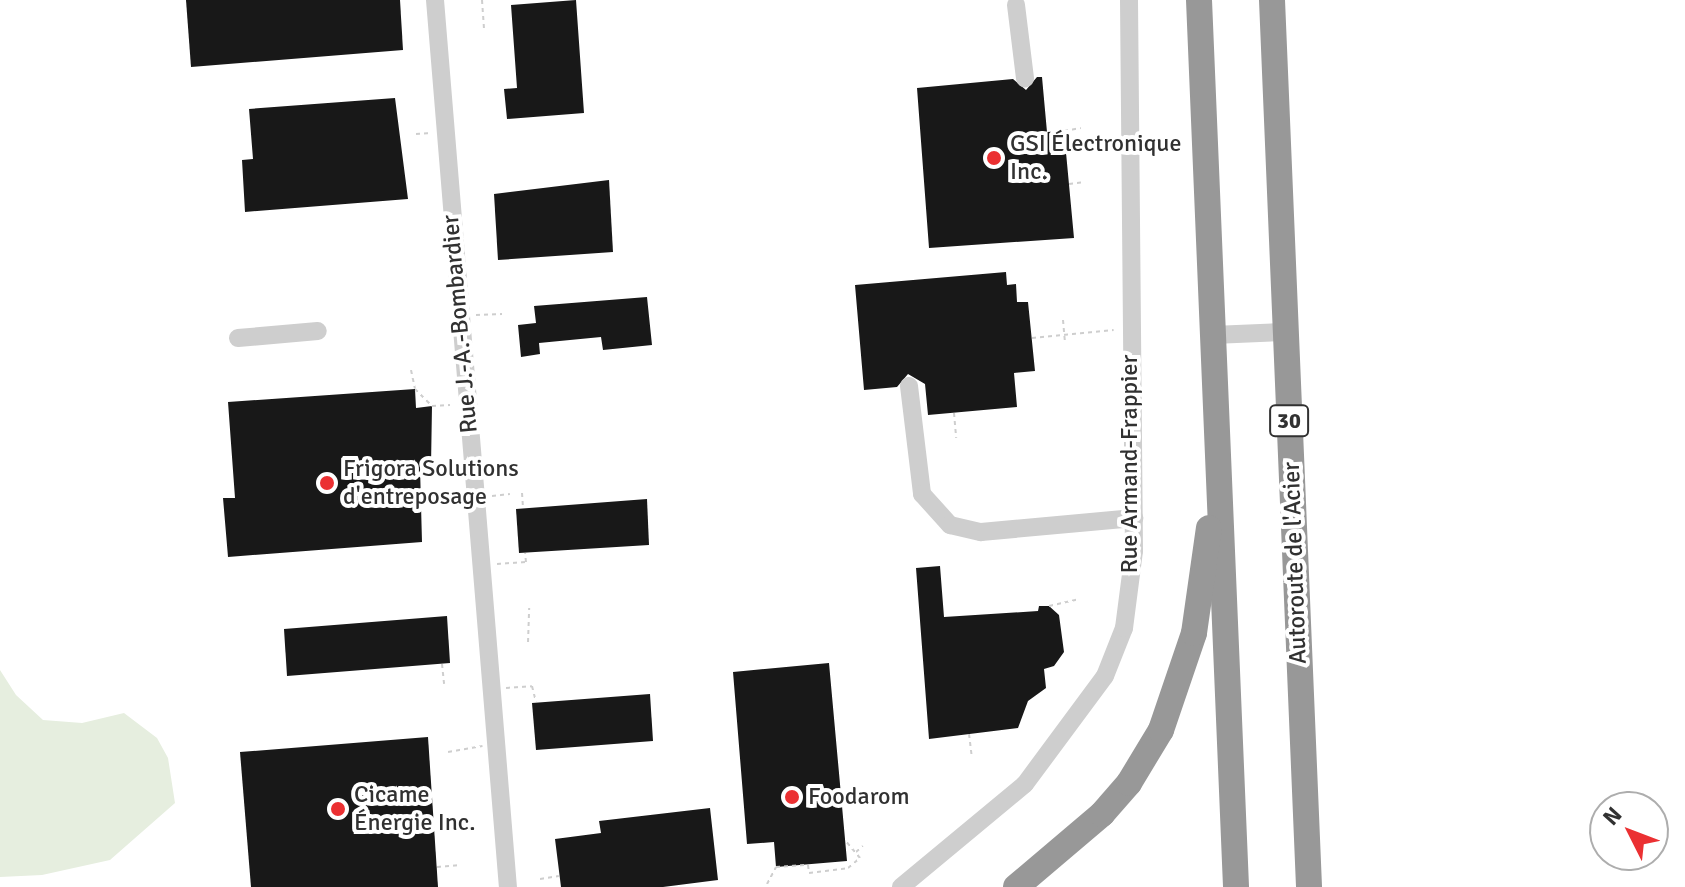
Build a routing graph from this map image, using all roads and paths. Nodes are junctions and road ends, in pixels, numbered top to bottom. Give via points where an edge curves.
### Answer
1 (435, 0) edge
2 (482, 0) edge
3 (1129, 0) edge
4 (1199, 0) edge
5 (1272, 0) edge
6 (1016, 5) dead end
7 (484, 32) dead end
8 (1025, 78) dead end
9 (1081, 128) dead end
10 (1064, 131) dead end
11 (1085, 182) dead end
12 (1069, 184) dead end
13 (502, 314) dead end
14 (460, 315) junction
15 (1063, 320) dead end
16 (1116, 330) dead end
17 (318, 331) dead end
18 (1285, 332) junction
19 (1064, 334) junction
20 (1213, 335) junction
21 (238, 338) dead end
22 (1032, 338) dead end
23 (1065, 344) dead end
24 (411, 370) dead end
25 (909, 386) dead end
26 (467, 403) junction
27 (954, 413) dead end
28 (956, 438) dead end
29 (1218, 453) junction
30 (522, 493) dead end
31 (523, 508) dead end
32 (1134, 518) junction
33 (525, 553) dead end
34 (480, 565) junction
35 (1076, 600) dead end
36 (1049, 606) dead end
37 (529, 608) dead end
38 (528, 642) dead end
39 (442, 664) dead end
40 (444, 684) dead end
41 (490, 690) junction
42 (536, 702) dead end
43 (969, 734) dead end
44 (495, 743) junction
45 (448, 752) dead end
46 (972, 758) dead end
47 (845, 840) dead end
48 (863, 846) dead end
49 (856, 852) junction
50 (458, 865) dead end
51 (437, 867) dead end
52 (559, 876) dead end
53 (540, 879) dead end
54 (767, 884) dead end
55 (508, 887) edge
56 (901, 887) edge
57 (1016, 887) edge
58 (1236, 887) edge
59 (1309, 887) edge

1 - 14 street, Rue J.-A.-Bombardier
2 - 7 path
3 - 32 street, Rue Armand-Frappier
4 - 20 highway
5 - 18 highway, Autoroute de l'Acier / 30
6 - 8 street
9 - 10 path
11 - 12 path
13 - 14 path
14 - 26 street, Rue J.-A.-Bombardier
15 - 19 path
16 - 19 path
17 - 21 street
18 - 20 street
18 - 59 highway, Autoroute de l'Acier / 30
19 - 22 path
19 - 23 path
20 - 29 highway
24 - 26 path via 415,389 432,406
25 - 32 street via 922,494 950,525 981,532
26 - 34 street, Rue J.-A.-Bombardier
27 - 28 path
29 - 57 highway via 1194,633 1161,730 1129,783 1102,814
29 - 58 highway
30 - 31 path
32 - 56 street, Rue Armand-Frappier via 1124,628 1105,676 1025,784
33 - 34 path via 526,562
34 - 41 street, Rue J.-A.-Bombardier
35 - 36 path
37 - 38 path
39 - 40 path
41 - 42 path via 532,686
41 - 44 street, Rue J.-A.-Bombardier
43 - 46 path
44 - 45 path
44 - 55 street, Rue J.-A.-Bombardier
47 - 49 path
48 - 49 path
49 - 54 path via 860,858 848,868 809,873 808,865 776,867
50 - 51 path
52 - 53 path

